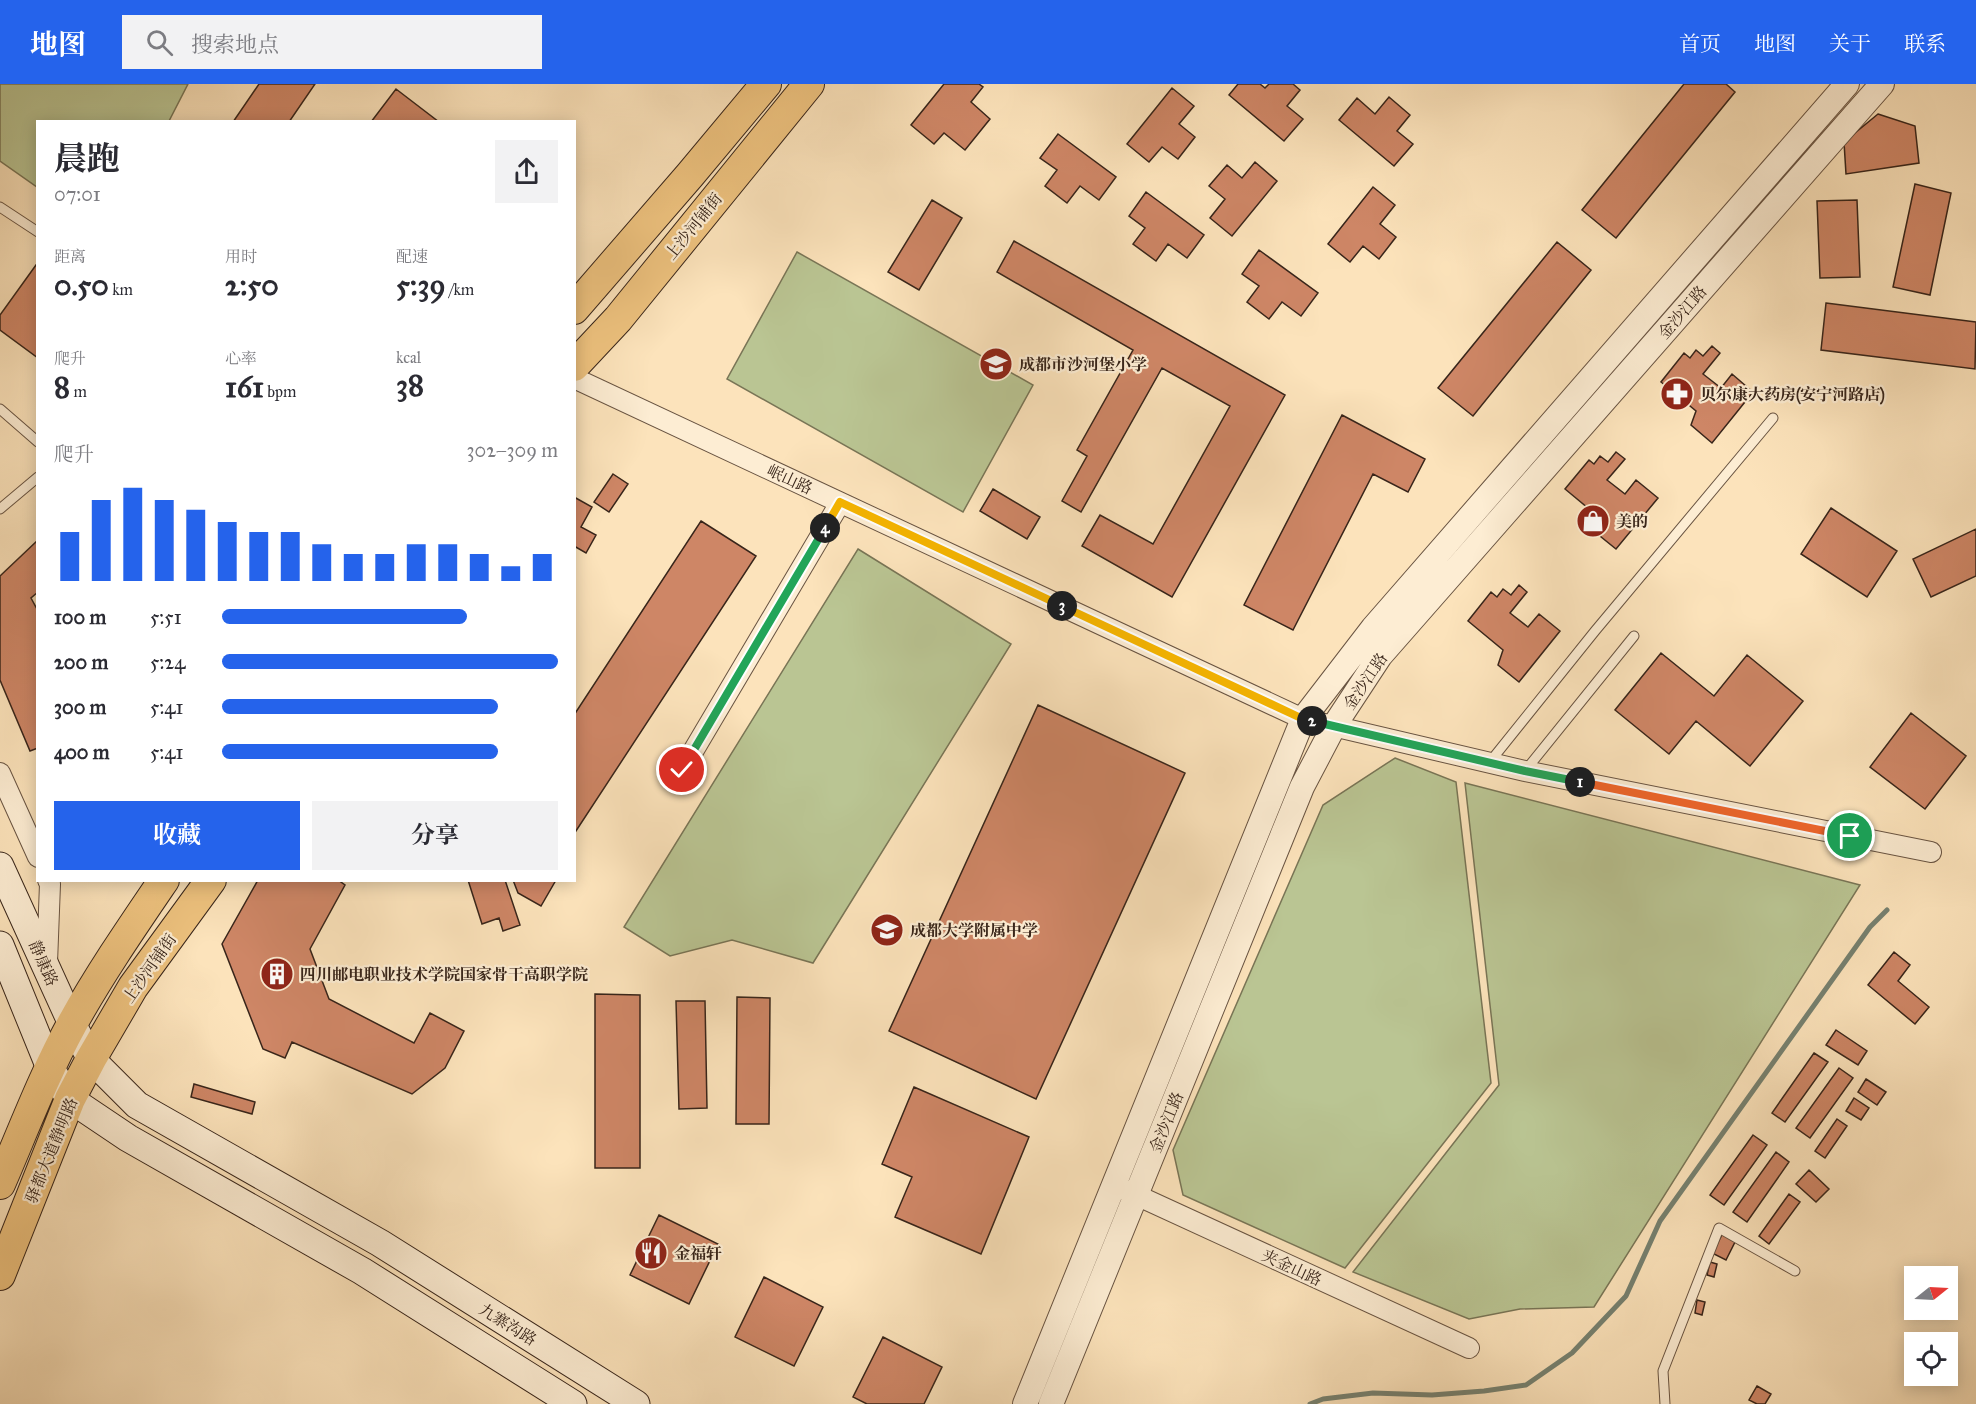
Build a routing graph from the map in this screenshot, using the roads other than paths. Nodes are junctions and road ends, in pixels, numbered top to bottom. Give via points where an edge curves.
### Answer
1 (766, 84) edge
2 (809, 84) edge
3 (1847, 84) edge
4 (1882, 84) edge
5 (0, 207) edge
6 (36, 231) edge
7 (576, 307) edge
8 (576, 364) edge
9 (576, 379) edge
10 (0, 409) edge
11 (1773, 417) dead end
12 (36, 440) edge
13 (36, 479) edge
14 (840, 502) junction
15 (0, 509) edge
16 (1634, 636) dead end
17 (1303, 719) junction
18 (1334, 726) junction
19 (1489, 763) junction
20 (682, 770) dead end
21 (1525, 771) junction
22 (0, 773) edge
23 (1931, 852) dead end
24 (36, 853) edge
25 (0, 866) edge
26 (49, 882) edge
27 (163, 882) edge
28 (210, 882) edge
29 (0, 945) edge
30 (47, 969) junction
31 (72, 1024) junction
32 (91, 1059) junction
33 (50, 1068) junction
34 (70, 1099) junction
35 (0, 1184) edge
36 (1114, 1185) junction
37 (1136, 1195) junction
38 (371, 1257) junction
39 (1794, 1271) dead end
40 (0, 1275) edge
41 (1469, 1348) dead end
42 (573, 1404) edge
43 (636, 1404) edge
44 (1025, 1404) edge
45 (1052, 1404) edge
46 (1665, 1404) edge

1 - 7 main road, 上沙河铺街
2 - 8 main road, 上沙河铺街 via 618,320
3 - 17 street via 1373,628
4 - 18 street, 金沙江路 via 1380,656
5 - 6 lane
9 - 14 street, 岷山路
10 - 12 lane
11 - 19 lane
13 - 15 lane
14 - 17 street, 岷山路
14 - 20 street
16 - 21 lane
17 - 18 street, 岷山路
17 - 36 street
18 - 19 street, 岷山路
18 - 37 street, 金沙江路 via 1302,787
19 - 21 street, 岷山路
21 - 23 street, 岷山路
22 - 24 street
25 - 30 main road, 静康路
26 - 30 street
27 - 31 main road, 上沙河铺街
28 - 32 main road, 上沙河铺街 via 134,987
29 - 33 main road, 静康路
30 - 31 main road, 静康路
31 - 32 main road, 静康路
31 - 33 main road, 驿都大道静明路
32 - 34 main road, 驿都大道静明路
32 - 38 main road, 静康路 via 137,1105
33 - 34 main road, 静康路
33 - 35 main road, 驿都大道静明路
34 - 38 main road via 128,1138
34 - 40 main road, 驿都大道静明路
36 - 37 street, 夹金山路
36 - 44 street
37 - 41 street, 夹金山路
37 - 45 street, 金沙江路
38 - 42 main road, 九寨沟路
38 - 43 main road, 九寨沟路
39 - 46 lane via 1719,1228 1663,1371

